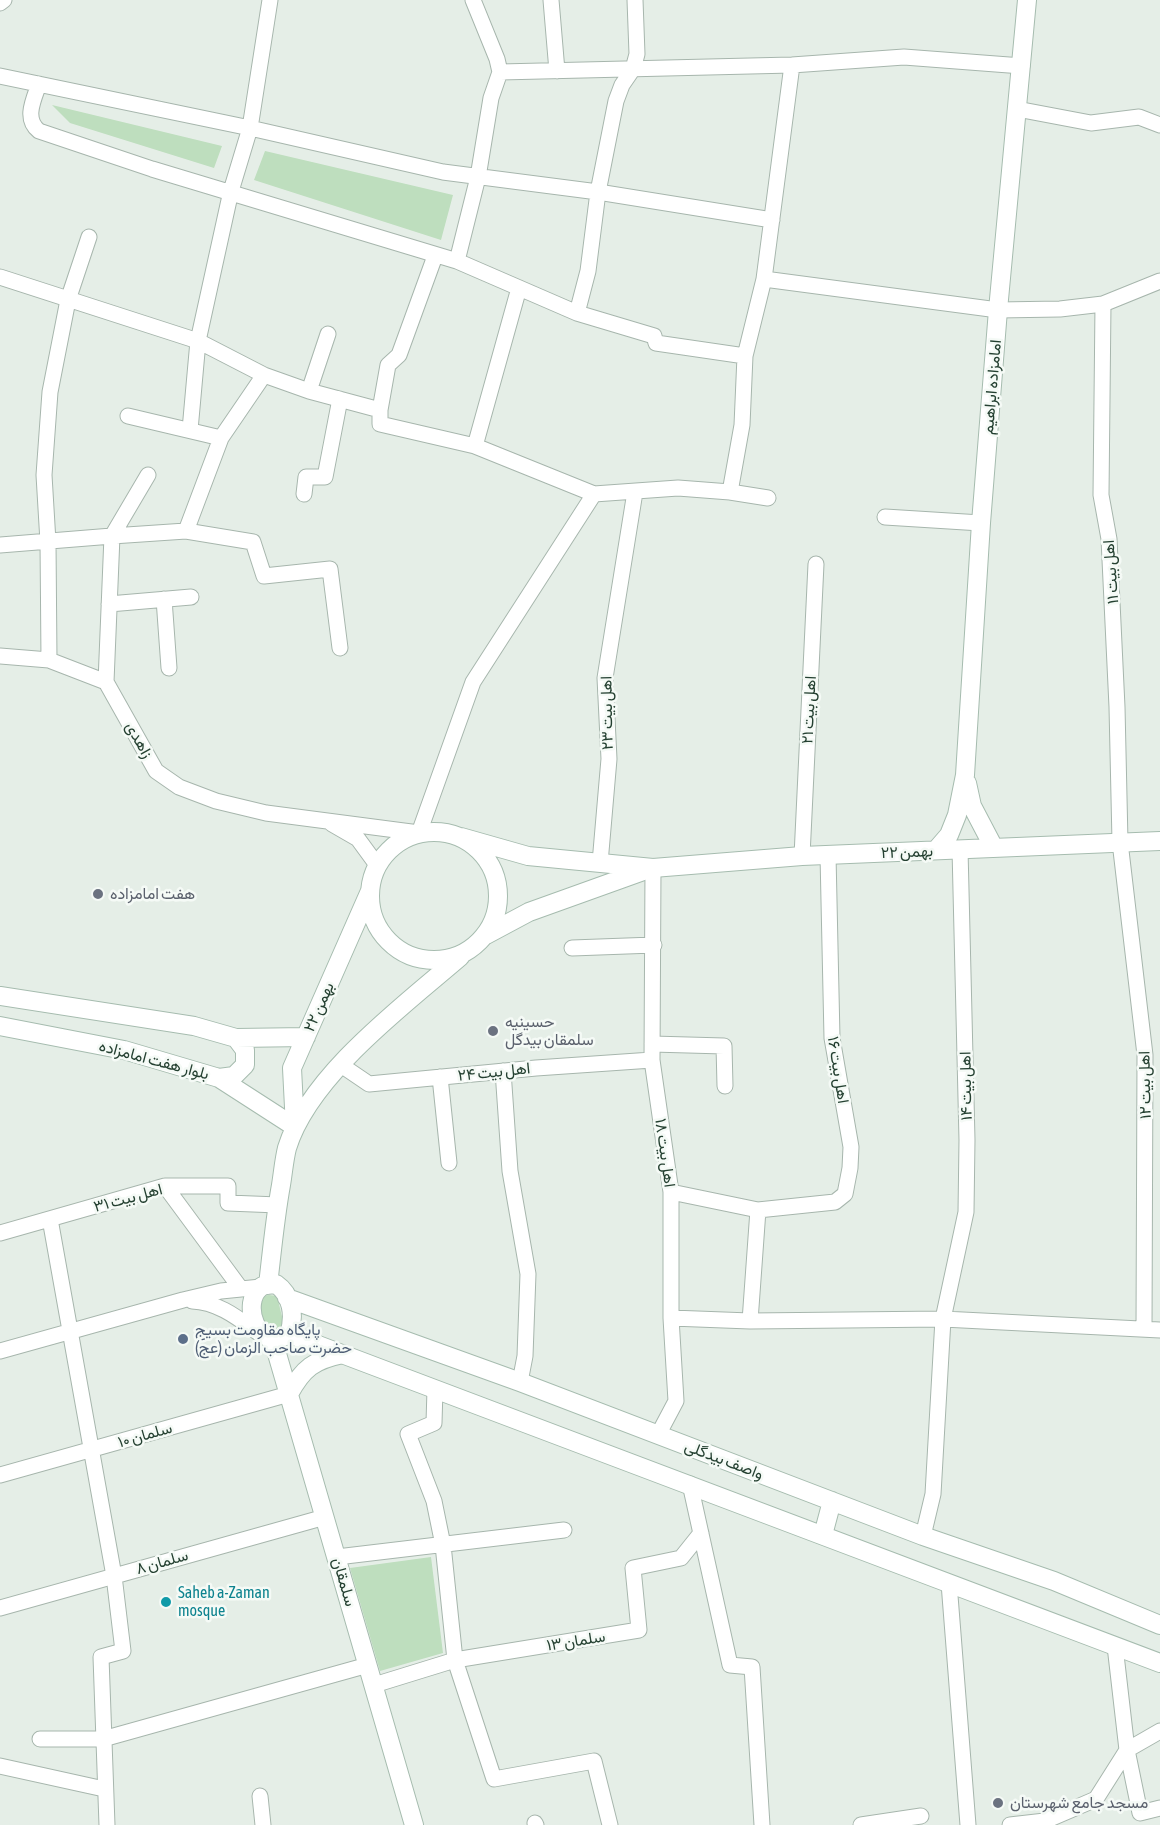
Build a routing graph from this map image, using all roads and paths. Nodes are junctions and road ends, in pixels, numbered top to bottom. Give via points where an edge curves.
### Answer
1 (4, 0) edge
2 (270, 0) edge
3 (472, 0) edge
4 (551, 0) edge
5 (635, 0) edge
6 (1027, 0) edge
7 (0, 3) edge
8 (792, 65) junction
9 (1022, 66) junction
10 (633, 69) junction
11 (557, 71) junction
12 (500, 72) junction
13 (0, 76) edge
14 (39, 84) junction
15 (1017, 109) junction
16 (1160, 125) edge
17 (249, 128) junction
18 (478, 177) junction
19 (231, 192) junction
20 (598, 192) junction
21 (772, 220) junction
22 (89, 237) dead end
23 (435, 256) junction
24 (457, 261) junction
25 (0, 277) edge
26 (764, 279) junction
27 (1160, 281) edge
28 (519, 288) junction
29 (68, 300) junction
30 (1103, 304) junction
31 (998, 310) junction
32 (577, 313) junction
33 (328, 334) dead end
34 (198, 341) junction
35 (745, 356) junction
36 (264, 375) junction
37 (309, 390) junction
38 (340, 399) junction
39 (380, 410) junction
40 (128, 416) dead end
41 (190, 430) junction
42 (221, 438) junction
43 (475, 446) junction
44 (148, 475) dead end
45 (635, 492) junction
46 (730, 492) junction
47 (304, 494) dead end
48 (594, 494) junction
49 (768, 498) dead end
50 (885, 517) dead end
51 (981, 523) junction
52 (186, 531) junction
53 (112, 536) junction
54 (48, 542) junction
55 (0, 545) edge
56 (816, 564) dead end
57 (190, 597) dead end
58 (164, 599) junction
59 (109, 604) junction
60 (340, 648) dead end
61 (0, 656) edge
62 (49, 660) junction
63 (169, 668) dead end
64 (106, 682) junction
65 (965, 775) junction
66 (325, 819) junction
67 (419, 833) junction
68 (461, 837) junction
69 (1160, 841) edge
70 (1120, 842) junction
71 (994, 848) junction
72 (960, 849) junction
73 (936, 850) junction
74 (828, 855) junction
75 (802, 856) junction
76 (600, 863) junction
77 (377, 865) junction
78 (653, 868) junction
79 (370, 891) junction
80 (486, 935) junction
81 (654, 945) junction
82 (572, 948) dead end
83 (463, 954) junction
84 (0, 996) edge
85 (0, 1026) edge
86 (306, 1037) junction
87 (236, 1038) junction
88 (652, 1052) junction
89 (341, 1065) junction
90 (502, 1071) junction
91 (440, 1077) junction
92 (219, 1078) junction
93 (725, 1086) dead end
94 (295, 1127) junction
95 (449, 1163) dead end
96 (165, 1186) junction
97 (671, 1192) junction
98 (278, 1205) junction
99 (758, 1210) junction
100 (50, 1219) junction
101 (0, 1233) edge
102 (265, 1286) junction
103 (241, 1288) junction
104 (288, 1298) junction
105 (183, 1300) junction
106 (670, 1318) junction
107 (943, 1320) junction
108 (750, 1321) junction
109 (1144, 1329) junction
110 (1160, 1330) edge
111 (69, 1332) junction
112 (275, 1337) junction
113 (0, 1351) edge
114 (343, 1354) junction
115 (520, 1382) junction
116 (435, 1389) junction
117 (289, 1394) junction
118 (658, 1435) junction
119 (92, 1450) junction
120 (0, 1475) edge
121 (690, 1484) junction
122 (832, 1501) junction
123 (325, 1517) junction
124 (564, 1530) dead end
125 (701, 1533) junction
126 (823, 1534) junction
127 (923, 1536) junction
128 (443, 1545) junction
129 (337, 1557) junction
130 (114, 1576) junction
131 (949, 1583) junction
132 (0, 1608) edge
133 (1160, 1625) edge
134 (1115, 1646) junction
135 (455, 1660) junction
136 (1160, 1663) edge
137 (368, 1665) junction
138 (374, 1685) junction
139 (1160, 1731) edge
140 (40, 1738) dead end
141 (103, 1739) junction
142 (1127, 1750) junction
143 (0, 1766) edge
144 (104, 1789) junction
145 (260, 1796) dead end
146 (1160, 1808) edge
147 (921, 1816) dead end
148 (106, 1825) edge
149 (262, 1825) edge
150 (414, 1825) edge
151 (610, 1825) edge
152 (762, 1825) edge
153 (861, 1825) edge
154 (968, 1825) edge
155 (1010, 1825) edge

1 - 7 street
2 - 17 street
3 - 12 street
4 - 11 street
5 - 10 street via 637,54
6 - 9 street, امامزاده ابراهیم
8 - 9 street via 904,57
8 - 10 street
8 - 21 street
9 - 15 street, امامزاده ابراهیم
10 - 11 street
10 - 20 street via 616,102
11 - 12 street
12 - 18 street via 487,116
13 - 14 street
14 - 17 street
14 - 19 street via 30,118 39,132
15 - 16 street via 1091,123 1138,117
15 - 31 street, امامزاده ابراهیم
17 - 18 street
17 - 19 street
18 - 20 street
18 - 24 street
19 - 23 street
19 - 34 street
20 - 21 street
20 - 32 street via 588,271
21 - 26 street
22 - 29 street
23 - 24 street
23 - 39 street via 399,355 388,365
24 - 28 street
25 - 29 street
26 - 31 street
26 - 35 street
27 - 30 street
28 - 32 street
28 - 43 street
29 - 34 street
29 - 54 street via 50,392 44,475
30 - 31 street
30 - 70 street, اهل بیت ۱۱ via 1101,495 1112,584
31 - 51 street, امامزاده ابراهیم
32 - 35 street via 654,336 656,343
33 - 37 street
34 - 36 street
34 - 41 street
35 - 46 street via 742,425
36 - 37 street
36 - 42 street
37 - 38 street
38 - 39 street
38 - 47 street via 325,477 306,477
39 - 43 street via 380,424
40 - 41 street
41 - 42 street
42 - 52 street
43 - 48 street
44 - 53 street
45 - 46 street via 678,488
45 - 48 street
45 - 76 street, اهل بیت ۲۳ via 605,678 609,759
46 - 49 street
48 - 67 street via 472,682
50 - 51 street
51 - 65 street, امامزاده ابراهیم
52 - 53 street
52 - 60 street via 253,543 264,576 330,569
53 - 54 street
53 - 59 street
54 - 55 street
54 - 62 street
56 - 75 street, اهل بیت ۲۱
57 - 58 street
58 - 59 street
58 - 63 street
59 - 64 street
61 - 62 street
62 - 64 street
64 - 66 street, زاهدی via 156,771 179,788 266,813
65 - 71 street, امامزاده ابراهیم via 972,806
65 - 73 street, امامزاده ابراهیم via 957,815 949,835
66 - 67 street, زاهدی
66 - 77 street, زاهدی via 358,839
67 - 68 street via 440,831
67 - 77 street via 394,844
68 - 76 street, ۲۲ بهمن via 528,856
68 - 80 street via 484,854 497,880 498,909
69 - 70 street, ۲۲ بهمن
70 - 71 street, ۲۲ بهمن
70 - 109 street, اهل بیت ۱۲ via 1145,1054
71 - 72 street, ۲۲ بهمن
72 - 73 street, ۲۲ بهمن
72 - 107 street, اهل بیت ۱۴ via 966,1212
73 - 74 street, ۲۲ بهمن
74 - 75 street, ۲۲ بهمن
74 - 99 street, اهل بیت ۱۶ via 832,1038 851,1146 845,1194 835,1202
75 - 78 street, ۲۲ بهمن
76 - 78 street, ۲۲ بهمن
77 - 79 street
78 - 80 street, ۲۲ بهمن via 530,912
78 - 81 street, اهل بیت ۱۸
79 - 83 street via 373,918 388,941 410,956 437,961
79 - 86 street, ۲۲ بهمن
80 - 83 street
81 - 82 street
81 - 88 street, اهل بیت ۱۸
83 - 89 street, ۲۲ بهمن
84 - 87 street, بلوار هفت امامزاده via 194,1026
85 - 92 street, بلوار هفت امامزاده via 124,1050
86 - 87 street, بلوار هفت امامزاده
86 - 94 street, ۲۲ بهمن via 292,1068
87 - 92 street via 245,1050 245,1065 234,1076
88 - 90 street, اهل بیت ۲۴
88 - 93 street, اهل بیت ۲۴ via 724,1046
88 - 97 street, اهل بیت ۱۸
89 - 91 street, اهل بیت ۲۴ via 369,1084
89 - 94 street, ۲۲ بهمن via 307,1104
90 - 91 street, اهل بیت ۲۴
90 - 115 street via 510,1171 528,1274 525,1356
91 - 95 street
92 - 94 street, بلوار هفت امامزاده
94 - 98 street, ۲۲ بهمن via 286,1150
96 - 98 street, اهل بیت ۳۱ via 228,1186 228,1203
96 - 100 street, اهل بیت ۳۱
96 - 103 street
97 - 99 street, اهل بیت ۱۶
97 - 106 street, اهل بیت ۱۸
98 - 102 street, ۲۲ بهمن
99 - 108 street
100 - 101 street, اهل بیت ۳۱
100 - 111 street
102 - 103 street
102 - 104 street, واصف بیدگلی via 276,1284
102 - 112 street, ۲۲ بهمن via 255,1294 253,1315 257,1328
103 - 105 street
104 - 112 street via 293,1322
104 - 115 street, واصف بیدگلی
105 - 111 street
105 - 112 street via 225,1309
106 - 108 street
106 - 118 street, اهل بیت ۱۸ via 676,1401
107 - 108 street
107 - 109 street
107 - 127 street, اهل بیت ۱۴ via 933,1494
109 - 110 street
111 - 113 street
111 - 119 street
112 - 114 street
112 - 117 street, سلمقان
114 - 116 street
114 - 117 street via 311,1366 299,1376
115 - 118 street, واصف بیدگلی
116 - 121 street
116 - 128 street via 434,1423 408,1434 434,1501
117 - 119 street, سلمان ۱۰
117 - 123 street, سلمقان
118 - 122 street, واصف بیدگلی
119 - 120 street, سلمان ۱۰
119 - 130 street
121 - 125 street
121 - 126 street
122 - 126 street
122 - 127 street, واصف بیدگلی
123 - 129 street, سلمقان
123 - 130 street, سلمان ۸
124 - 128 street
125 - 135 street, سلمان ۱۳ via 681,1558 633,1568 639,1630
125 - 152 street via 730,1665 752,1667
126 - 131 street
127 - 133 street, واصف بیدگلی via 1054,1581
128 - 129 street
128 - 135 street
129 - 137 street, سلمقان
130 - 132 street, سلمان ۸
130 - 141 street via 123,1651 101,1657
131 - 134 street
131 - 154 street
134 - 136 street
134 - 142 street
135 - 138 street, سلمان ۱۳
135 - 151 street via 494,1779 594,1761
137 - 138 street, سلمقان
137 - 141 street
138 - 150 street, سلمقان
139 - 142 street
140 - 141 street
141 - 144 street
142 - 146 street via 1140,1813
142 - 155 street via 1096,1799 1045,1821
143 - 144 street
144 - 148 street
145 - 149 street
147 - 153 street

